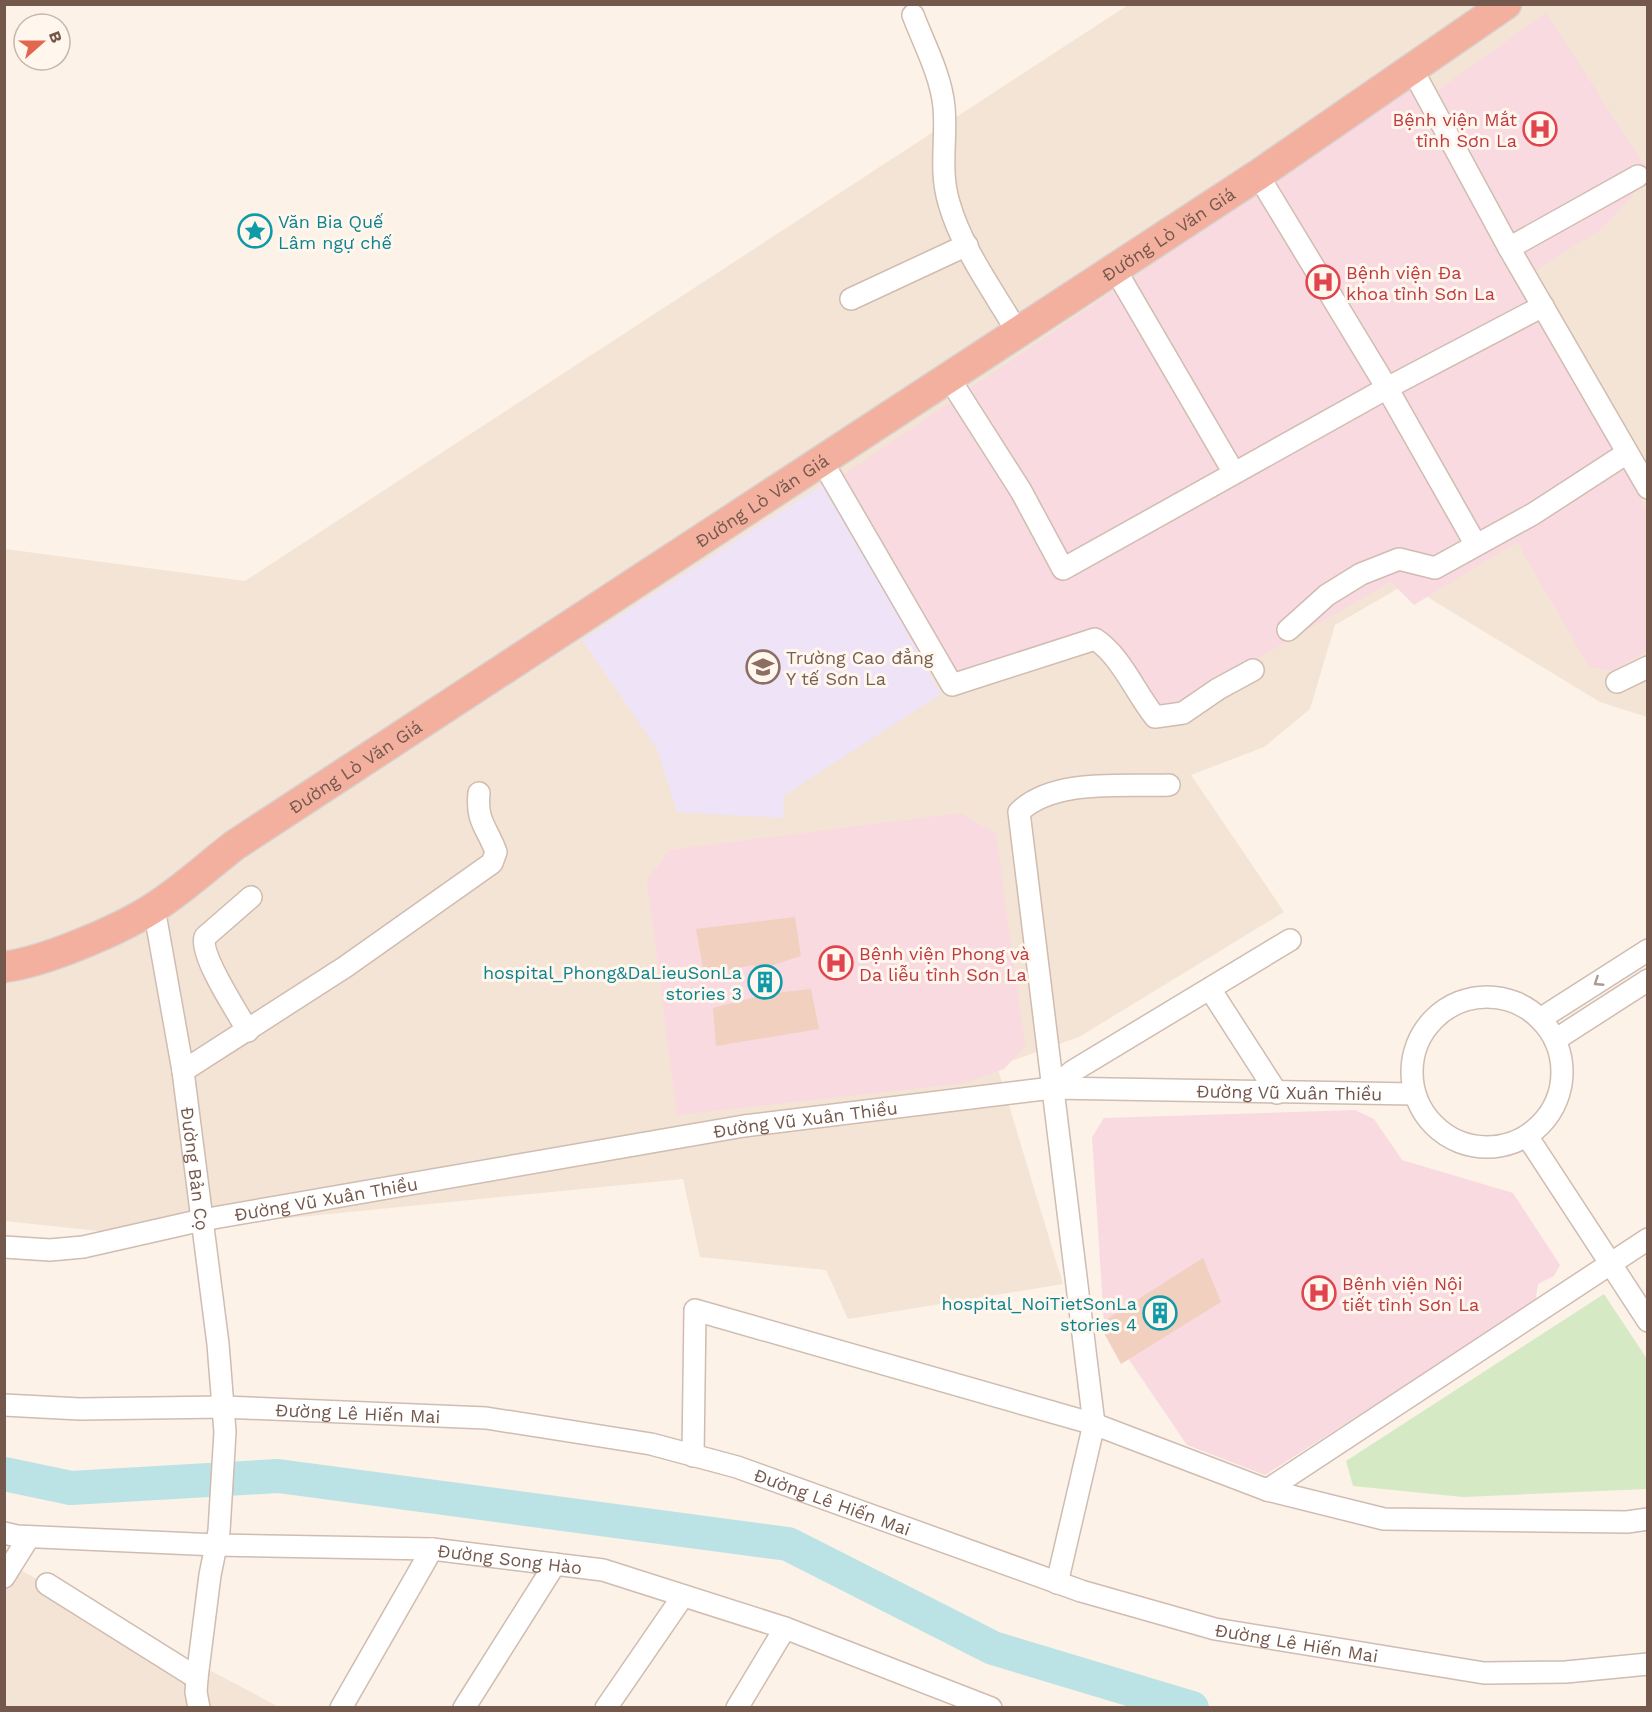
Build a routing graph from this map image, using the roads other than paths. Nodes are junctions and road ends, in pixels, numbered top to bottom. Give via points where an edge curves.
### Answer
1 (1506, 4) edge
2 (913, 15) dead end
3 (1412, 69) junction
4 (1258, 175) junction
5 (1638, 176) dead end
6 (967, 245) junction
7 (1509, 248) junction
8 (1115, 269) junction
9 (851, 299) dead end
10 (1543, 306) junction
11 (1018, 333) junction
12 (949, 378) junction
13 (1387, 388) junction
14 (1627, 453) junction
15 (822, 461) junction
16 (1234, 473) junction
17 (1647, 488) edge
18 (1476, 545) junction
19 (1288, 630) dead end
20 (1647, 667) edge
21 (1253, 670) dead end
22 (1617, 682) dead end
23 (1169, 785) dead end
24 (479, 793) dead end
25 (251, 897) dead end
26 (154, 908) junction
27 (1290, 940) dead end
28 (1647, 950) edge
29 (4, 967) edge
30 (1647, 980) edge
31 (1209, 989) junction
32 (1540, 1019) junction
33 (248, 1031) junction
34 (1555, 1040) junction
35 (183, 1071) junction
36 (1052, 1088) junction
37 (1277, 1093) junction
38 (1414, 1094) junction
39 (1527, 1136) junction
40 (202, 1220) junction
41 (1647, 1239) edge
42 (4, 1247) edge
43 (1610, 1264) junction
44 (1647, 1321) edge
45 (4, 1405) edge
46 (223, 1407) junction
47 (1094, 1424) junction
48 (693, 1456) junction
49 (1267, 1490) junction
50 (1647, 1519) edge
51 (4, 1533) edge
52 (29, 1537) junction
53 (218, 1538) junction
54 (432, 1549) junction
55 (555, 1564) junction
56 (4, 1577) edge
57 (1057, 1583) junction
58 (47, 1584) dead end
59 (683, 1596) junction
60 (785, 1628) junction
61 (1647, 1664) edge
62 (196, 1678) junction
63 (199, 1707) edge
64 (341, 1707) edge
65 (464, 1707) edge
66 (606, 1707) edge
67 (737, 1707) edge
68 (991, 1707) edge

1 - 3 highway, Đường Lò Văn Giá
2 - 6 street via 941,87 945,124 942,170 954,217
3 - 4 highway, Đường Lò Văn Giá
3 - 7 street
4 - 8 highway, Đường Lò Văn Giá
4 - 13 street
5 - 7 street
6 - 9 street
6 - 11 street
7 - 10 street
8 - 11 highway, Đường Lò Văn Giá
8 - 16 street
10 - 13 street
10 - 14 street
11 - 12 highway, Đường Lò Văn Giá
12 - 15 highway, Đường Lò Văn Giá
12 - 16 street via 1021,491 1063,569
13 - 16 street
13 - 18 street
14 - 17 street
14 - 18 street via 1533,514
15 - 21 street via 952,685 1095,639 1109,648 1155,717 1183,713
15 - 26 highway, Đường Lò Văn Giá via 235,845
18 - 19 street via 1435,568 1399,559 1362,574 1327,595
20 - 22 street
23 - 36 street via 1050,792 1019,812
24 - 33 street via 477,810 496,852 492,863
25 - 33 street via 205,937 204,944 210,963
26 - 29 highway, Đường Lò Văn Giá via 85,942
26 - 35 street, Đường Bản Cọ
27 - 31 street
28 -> 32 street
30 - 34 street
31 - 36 street via 1072,1071
31 - 37 street
32 - 34 street
32 - 38 street via 1520,1004 1496,997 1471,998 1448,1007 1429,1023 1417,1044 1412,1069
33 - 35 street
34 - 39 street via 1562,1064 1561,1088 1552,1112
35 - 40 street, Đường Bản Cọ
36 - 37 street, Đường Vũ Xuân Thiều
36 - 40 street, Đường Vũ Xuân Thiều via 744,1126
36 - 47 street
37 - 38 street, Đường Vũ Xuân Thiều
38 - 39 street via 1425,1116 1443,1134 1465,1145 1490,1148
39 - 43 street
40 - 42 street, Đường Vũ Xuân Thiều via 83,1247
40 - 46 street, Đường Bản Cọ
41 - 43 street
43 - 44 street
43 - 49 street
45 - 46 street, Đường Lê Hiến Mai via 92,1409
46 - 48 street, Đường Lê Hiến Mai via 486,1418 651,1444
46 - 53 street, Đường Bản Cọ
47 - 48 street via 695,1310
47 - 49 street
47 - 57 street
48 - 57 street, Đường Lê Hiến Mai via 737,1467
49 - 50 street via 1384,1519
51 - 52 street, Đường Song Hào
52 - 53 street, Đường Song Hào
52 - 56 street
53 - 54 street, Đường Song Hào
53 - 62 street
54 - 55 street, Đường Song Hào
54 - 64 street
55 - 59 street, Đường Song Hào via 603,1570
55 - 65 street
57 - 61 street, Đường Lê Hiến Mai via 1215,1629 1484,1672 1566,1672
58 - 62 street
59 - 60 street, Đường Song Hào
59 - 66 street
60 - 67 street
60 - 68 street, Đường Song Hào
62 - 63 street

